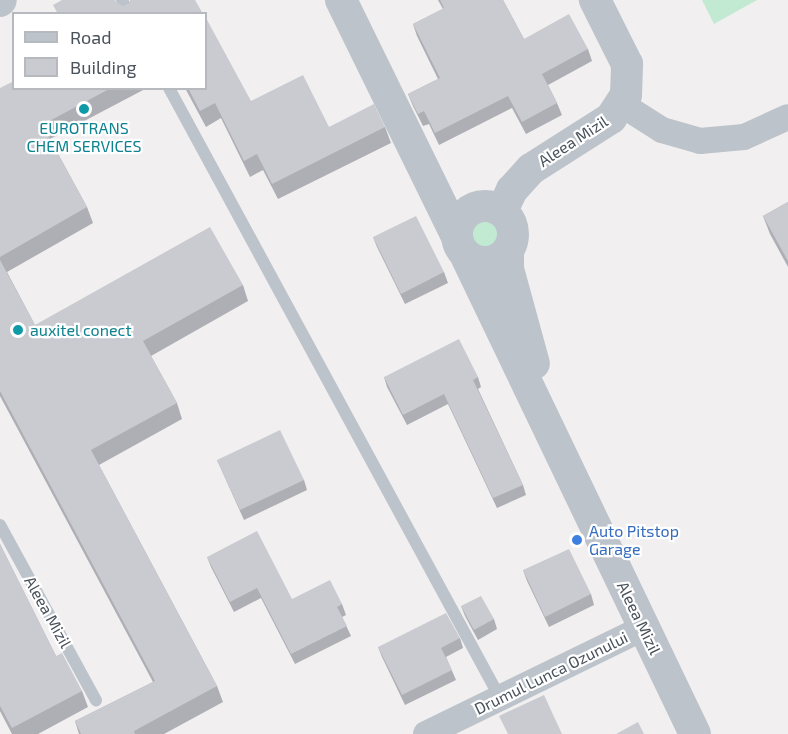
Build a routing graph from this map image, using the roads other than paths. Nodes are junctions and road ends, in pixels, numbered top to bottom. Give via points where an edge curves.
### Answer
1 (340, 0) edge
2 (595, 0) edge
3 (170, 90) edge
4 (621, 104) junction
5 (788, 117) edge
6 (502, 211) junction
7 (461, 246) junction
8 (508, 250) junction
9 (537, 404) junction
10 (0, 525) edge
11 (643, 628) junction
12 (500, 698) junction
13 (96, 700) dead end
14 (426, 734) edge
15 (694, 734) edge

1 - 7 street
2 - 4 street, Aleea Mizil via 627,64 628,84
3 - 12 lane
4 - 5 street via 662,130 700,141 744,137
4 - 6 street, Aleea Mizil via 604,123 531,169 512,190
6 - 7 street via 487,206 471,209 460,220
6 - 8 street via 514,234
7 - 8 street via 484,262 502,257
7 - 9 street, Aleea Mizil
8 - 9 street via 508,269 537,374
9 - 11 street, Aleea Mizil
10 - 13 lane, Aleea Mizil
11 - 12 street, Drumul Lunca Ozunului
11 - 15 street, Aleea Mizil
12 - 14 street, Drumul Lunca Ozunului

